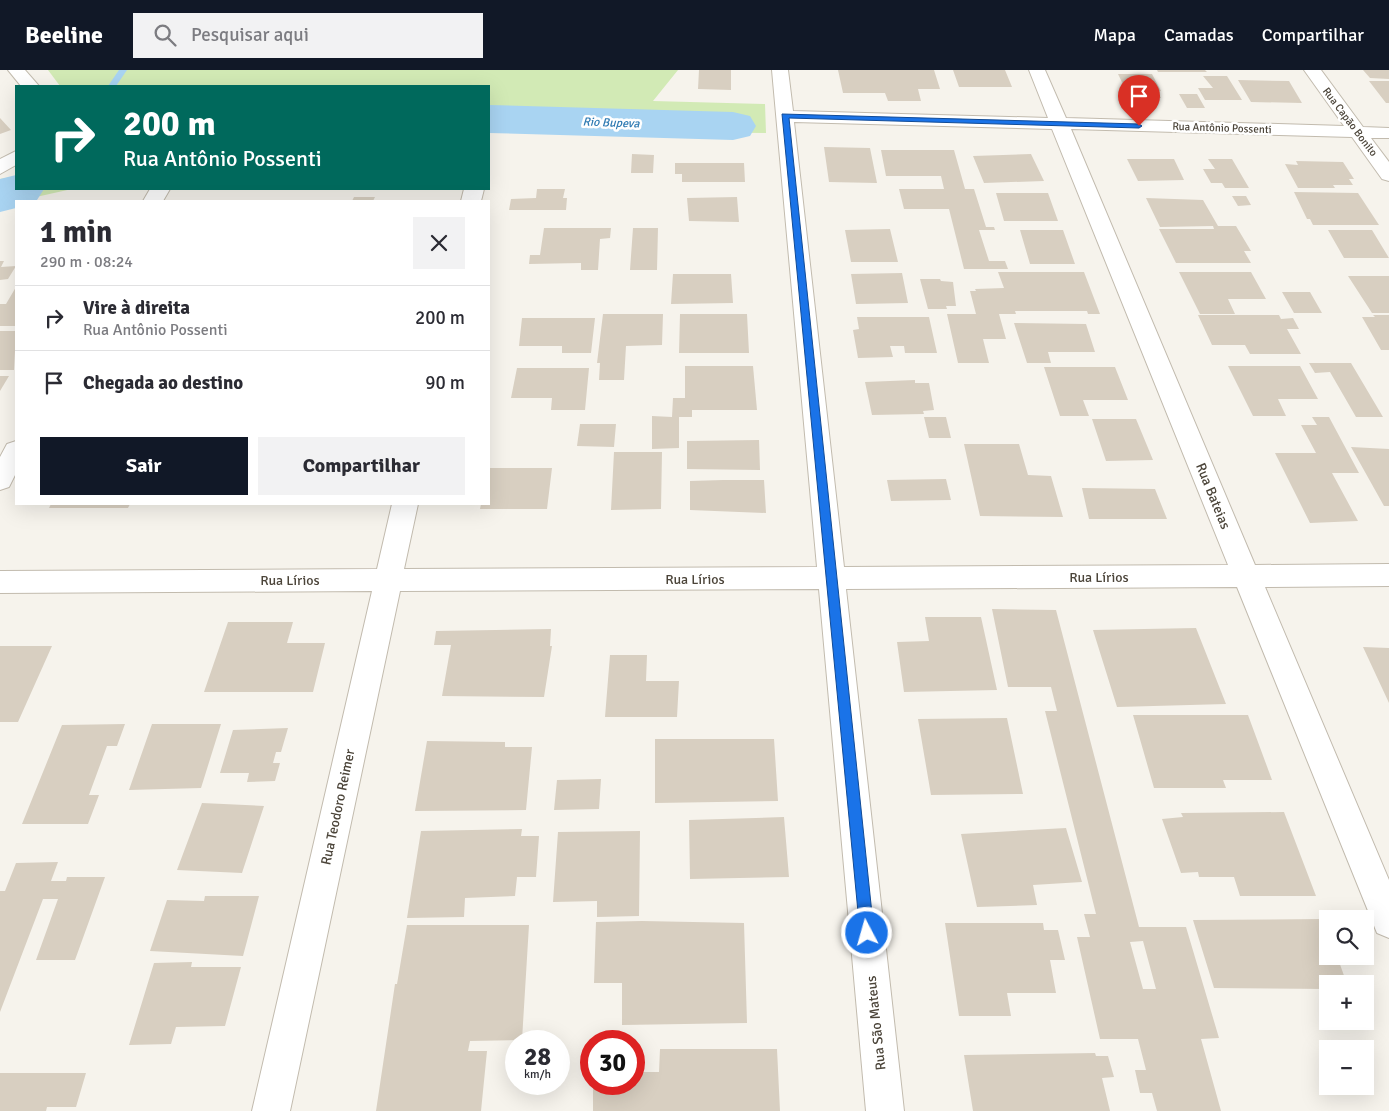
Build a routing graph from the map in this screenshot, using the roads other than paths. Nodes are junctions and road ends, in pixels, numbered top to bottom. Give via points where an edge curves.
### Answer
1 (16, 70) edge
2 (780, 70) edge
3 (1037, 70) edge
4 (1312, 70) edge
5 (29, 85) edge
6 (785, 116) junction
7 (1059, 124) junction
8 (1357, 132) junction
9 (1389, 133) edge
10 (15, 158) edge
11 (0, 168) edge
12 (1389, 174) edge
13 (15, 452) edge
14 (0, 480) edge
15 (405, 505) edge
16 (1246, 576) junction
17 (1389, 576) edge
18 (831, 578) junction
19 (388, 580) junction
20 (0, 582) edge
21 (1389, 921) edge
22 (271, 1111) edge
23 (885, 1111) edge

1 - 5 street
2 - 6 street, Rua São Mateus
3 - 7 street, Rua Bateias
4 - 8 street, Rua Capão Bonito
6 - 7 street, Rua Antônio Possenti
6 - 18 street, Rua São Mateus
7 - 8 street, Rua Antônio Possenti
7 - 16 street, Rua Bateias
8 - 9 street, Rua Antônio Possenti
8 - 12 street, Rua Capão Bonito
10 - 11 street
13 - 14 street
15 - 19 street, Rua Teodoro Reimer
16 - 17 street, Rua Lírios
16 - 18 street, Rua Lírios
16 - 21 street, Rua Bateias
18 - 19 street, Rua Lírios
18 - 23 street, Rua São Mateus
19 - 20 street, Rua Lírios
19 - 22 street, Rua Teodoro Reimer

